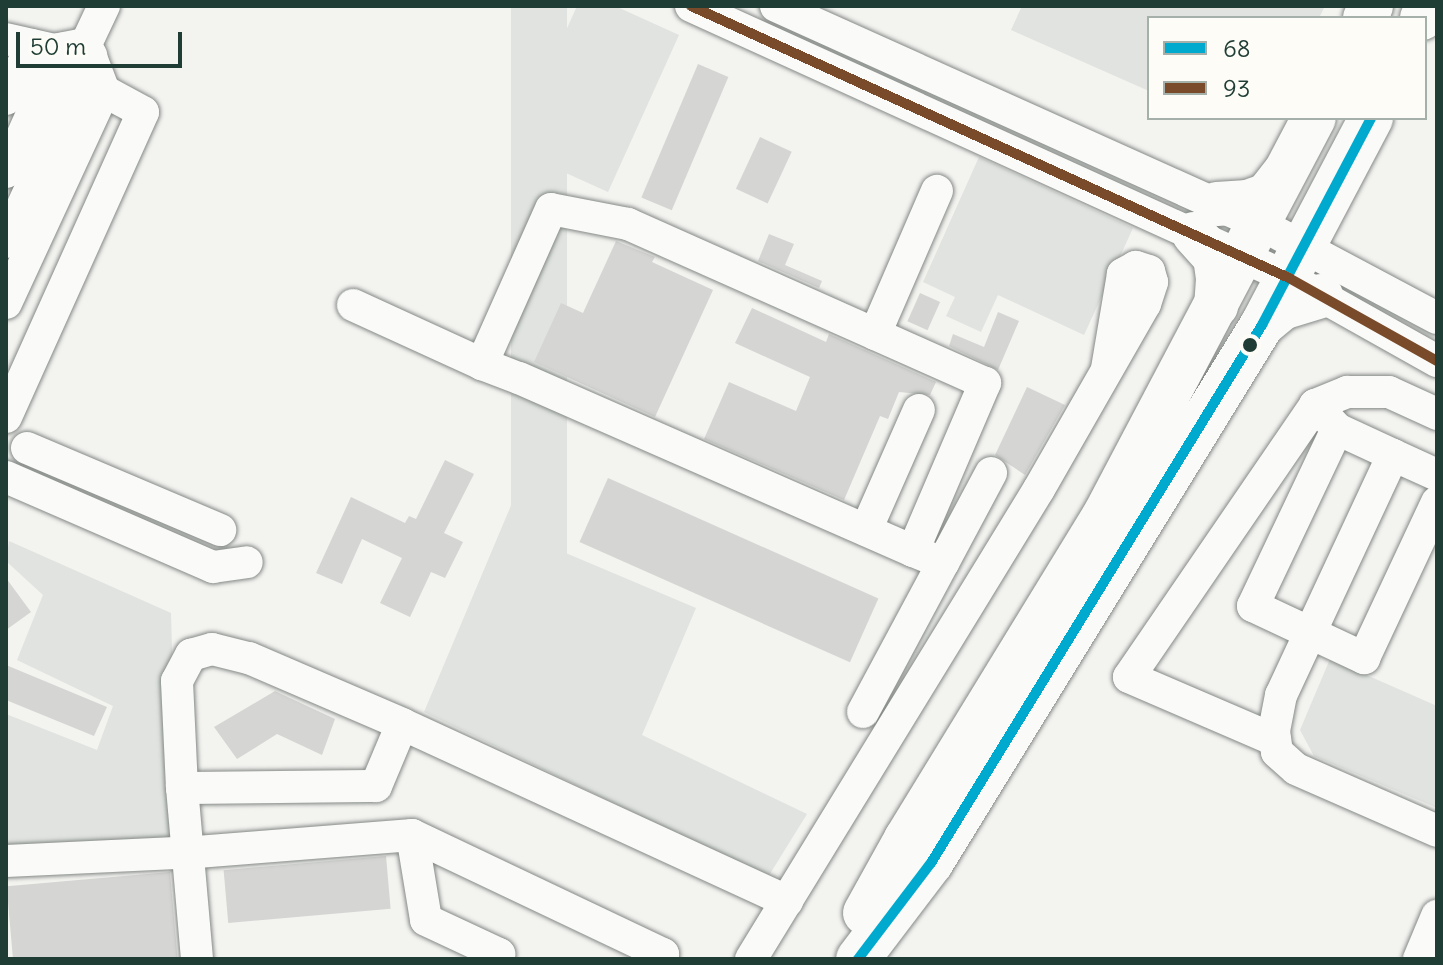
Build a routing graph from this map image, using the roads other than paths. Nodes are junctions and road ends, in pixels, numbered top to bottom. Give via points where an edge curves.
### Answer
1 (104, 6) edge
2 (691, 6) edge
3 (776, 6) edge
4 (55, 46) edge
5 (104, 91) junction
6 (6, 99) edge
7 (1313, 120) edge
8 (1370, 120) edge
9 (1288, 168) junction
10 (6, 172) edge
11 (937, 191) dead end
12 (1205, 219) junction
13 (1251, 240) junction
14 (6, 242) edge
15 (1305, 273) junction
16 (6, 303) edge
17 (353, 305) dead end
18 (1216, 306) junction
19 (1437, 318) edge
20 (875, 334) junction
21 (1437, 361) edge
22 (482, 364) junction
23 (1107, 369) dead end
24 (1315, 405) junction
25 (919, 410) dead end
26 (1437, 414) edge
27 (6, 417) edge
28 (1337, 429) junction
29 (27, 448) dead end
30 (1393, 455) junction
31 (991, 473) dead end
32 (1437, 475) edge
33 (6, 477) edge
34 (1437, 502) edge
35 (220, 530) dead end
36 (866, 530) junction
37 (913, 551) junction
38 (247, 562) dead end
39 (943, 563) junction
40 (1310, 633) junction
41 (863, 712) dead end
42 (402, 724) junction
43 (1275, 740) junction
44 (182, 788) junction
45 (1437, 831) edge
46 (412, 835) junction
47 (190, 852) junction
48 (6, 861) edge
49 (787, 901) junction
50 (1437, 916) edge
51 (197, 959) edge
52 (497, 959) edge
53 (661, 959) edge
54 (751, 959) edge
55 (840, 959) edge
56 (858, 959) edge
57 (1419, 959) edge

1 - 4 street
2 - 12 street
3 - 12 street
4 - 5 street
4 - 6 street
4 - 10 street
4 - 14 street
5 - 16 street
5 - 27 street via 143,112
7 - 9 highway
8 - 15 highway
9 - 12 highway via 1267,195
9 - 13 highway
11 - 20 street
12 - 13 street
12 - 18 highway via 1215,257
13 - 15 street
13 - 18 highway
15 - 19 street
15 - 21 street
15 - 56 highway via 1262,325 931,863
17 - 22 street
18 - 55 highway via 1104,516 906,839
20 - 22 street via 628,224 551,209
20 - 37 street via 985,383
22 - 36 street
23 - 49 street
24 - 26 street via 1347,392 1389,392
24 - 28 street
24 - 43 street via 1129,677
25 - 36 street
28 - 30 street
28 - 40 street via 1253,606
29 - 35 street
30 - 32 street
30 - 40 street
31 - 39 street
33 - 38 street via 213,567
34 - 40 street via 1364,658
36 - 37 street
37 - 39 street
39 - 41 street
40 - 43 street via 1281,695
42 - 44 street via 376,786
42 - 44 street via 249,658 212,649 191,655 177,681
42 - 49 street
43 - 45 street via 1277,752 1296,769
44 - 47 street
46 - 47 street
46 - 52 street via 426,920 499,954
46 - 53 street via 663,954
47 - 48 street
47 - 51 street
49 - 54 street
50 - 57 street

